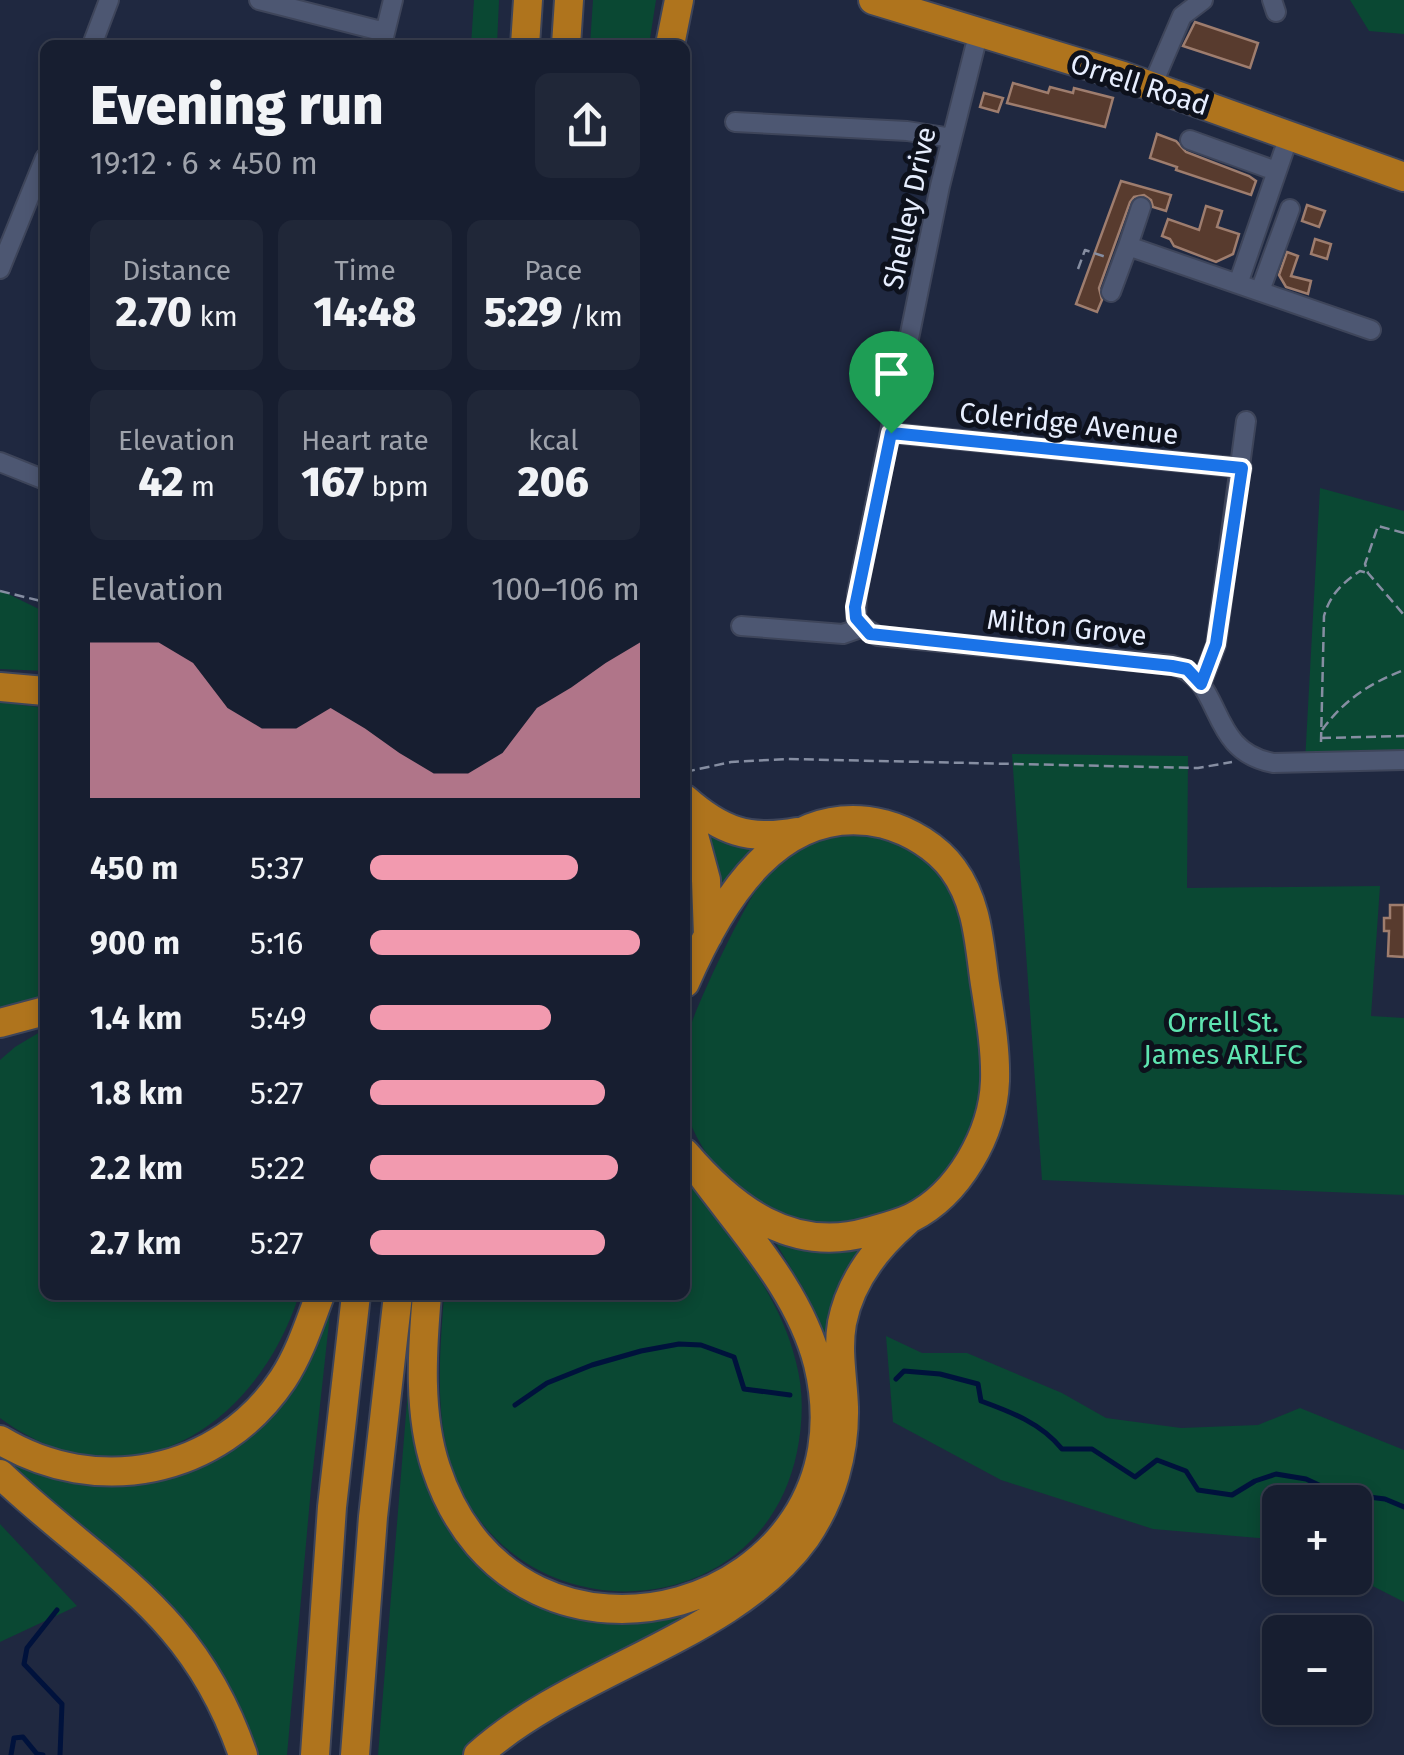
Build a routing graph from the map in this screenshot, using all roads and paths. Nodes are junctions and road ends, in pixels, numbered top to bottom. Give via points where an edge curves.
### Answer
1 (109, 0) edge
2 (259, 0) edge
3 (393, 0) edge
4 (528, 0) edge
5 (568, 0) edge
6 (679, 0) edge
7 (873, 0) edge
8 (1203, 0) edge
9 (978, 34) junction
10 (383, 38) edge
11 (94, 40) edge
12 (525, 40) edge
13 (566, 40) edge
14 (671, 40) edge
15 (1152, 86) junction
16 (735, 122) dead end
17 (1289, 136) junction
18 (952, 138) junction
19 (1190, 140) dead end
20 (40, 170) edge
21 (1276, 171) junction
22 (1404, 176) edge
23 (1141, 206) dead end
24 (1290, 209) dead end
25 (1124, 254) junction
26 (0, 269) edge
27 (1078, 269) dead end
28 (1238, 284) junction
29 (1260, 291) junction
30 (1111, 292) dead end
31 (1371, 330) dead end
32 (1246, 421) dead end
33 (891, 433) junction
34 (0, 462) edge
35 (1242, 468) junction
36 (40, 478) edge
37 (1404, 533) edge
38 (1368, 574) junction
39 (0, 591) edge
40 (40, 601) edge
41 (1404, 615) edge
42 (741, 626) dead end
43 (863, 627) junction
44 (1404, 670) edge
45 (1201, 684) junction
46 (0, 688) edge
47 (40, 691) edge
48 (1321, 732) junction
49 (1404, 736) edge
50 (1321, 738) junction
51 (1252, 758) junction
52 (1404, 760) edge
53 (1320, 762) junction
54 (690, 771) edge
55 (690, 804) edge
56 (690, 819) edge
57 (797, 832) junction
58 (694, 962) edge
59 (39, 1014) edge
60 (0, 1023) edge
61 (0, 1042) edge
62 (692, 1158) edge
63 (911, 1218) junction
64 (318, 1300) edge
65 (355, 1300) edge
66 (397, 1300) edge
67 (427, 1300) edge
68 (0, 1440) edge
69 (0, 1474) edge
70 (243, 1755) edge
71 (315, 1755) edge
72 (355, 1755) edge
73 (478, 1755) edge

1 - 11 street
2 - 10 street
3 - 10 street
4 - 12 highway
5 - 13 highway
6 - 14 highway
7 - 9 highway, Orrell Road
8 - 15 street via 1182,16
9 - 15 highway, Orrell Road
9 - 18 street, Shelley Drive
15 - 17 highway, Orrell Road
16 - 18 street
17 - 21 street
17 - 22 highway, Orrell Road
18 - 33 street, Shelley Drive
19 - 21 street
20 - 26 street
21 - 28 street
23 - 25 street
24 - 29 street
25 - 27 path via 1086,250
25 - 28 street
25 - 30 street
28 - 29 street
29 - 31 street
32 - 35 street
33 - 35 street, Coleridge Avenue
33 - 43 street, Shelley Drive via 855,607
34 - 36 street
35 - 45 street via 1216,644
37 - 38 path via 1378,526
38 - 41 path
38 - 48 path via 1360,571 1329,599
39 - 40 path
42 - 43 street, Milton Grove via 843,634
43 - 45 street, Milton Grove via 878,636 1172,666 1187,669
44 - 48 path via 1362,690
45 - 51 street via 1223,728
46 - 47 highway
48 - 50 path
49 - 50 path
50 - 53 path
51 - 53 street
51 - 54 path via 1198,768 788,759
52 - 53 street
55 - 57 highway via 741,833
56 - 58 highway via 706,880
57 - 58 highway via 751,871
57 - 63 highway via 865,821 916,837 952,867 976,917 994,1057 992,1102 962,1172
59 - 60 highway
59 - 61 highway
62 - 63 highway via 758,1219 802,1233 838,1237
62 - 67 highway via 784,1285 817,1361 823,1410 816,1470 794,1518 754,1564 706,1594 654,1610 594,1608 542,1592 478,1544 445,1494 427,1434
63 - 73 highway via 867,1263 848,1305 840,1334 844,1426 837,1472 791,1555 727,1608 543,1706
64 - 68 highway via 294,1362 266,1401 232,1432 193,1454 139,1470 83,1472
65 - 71 highway via 332,1506
66 - 72 highway
69 - 70 highway via 174,1628 208,1676

